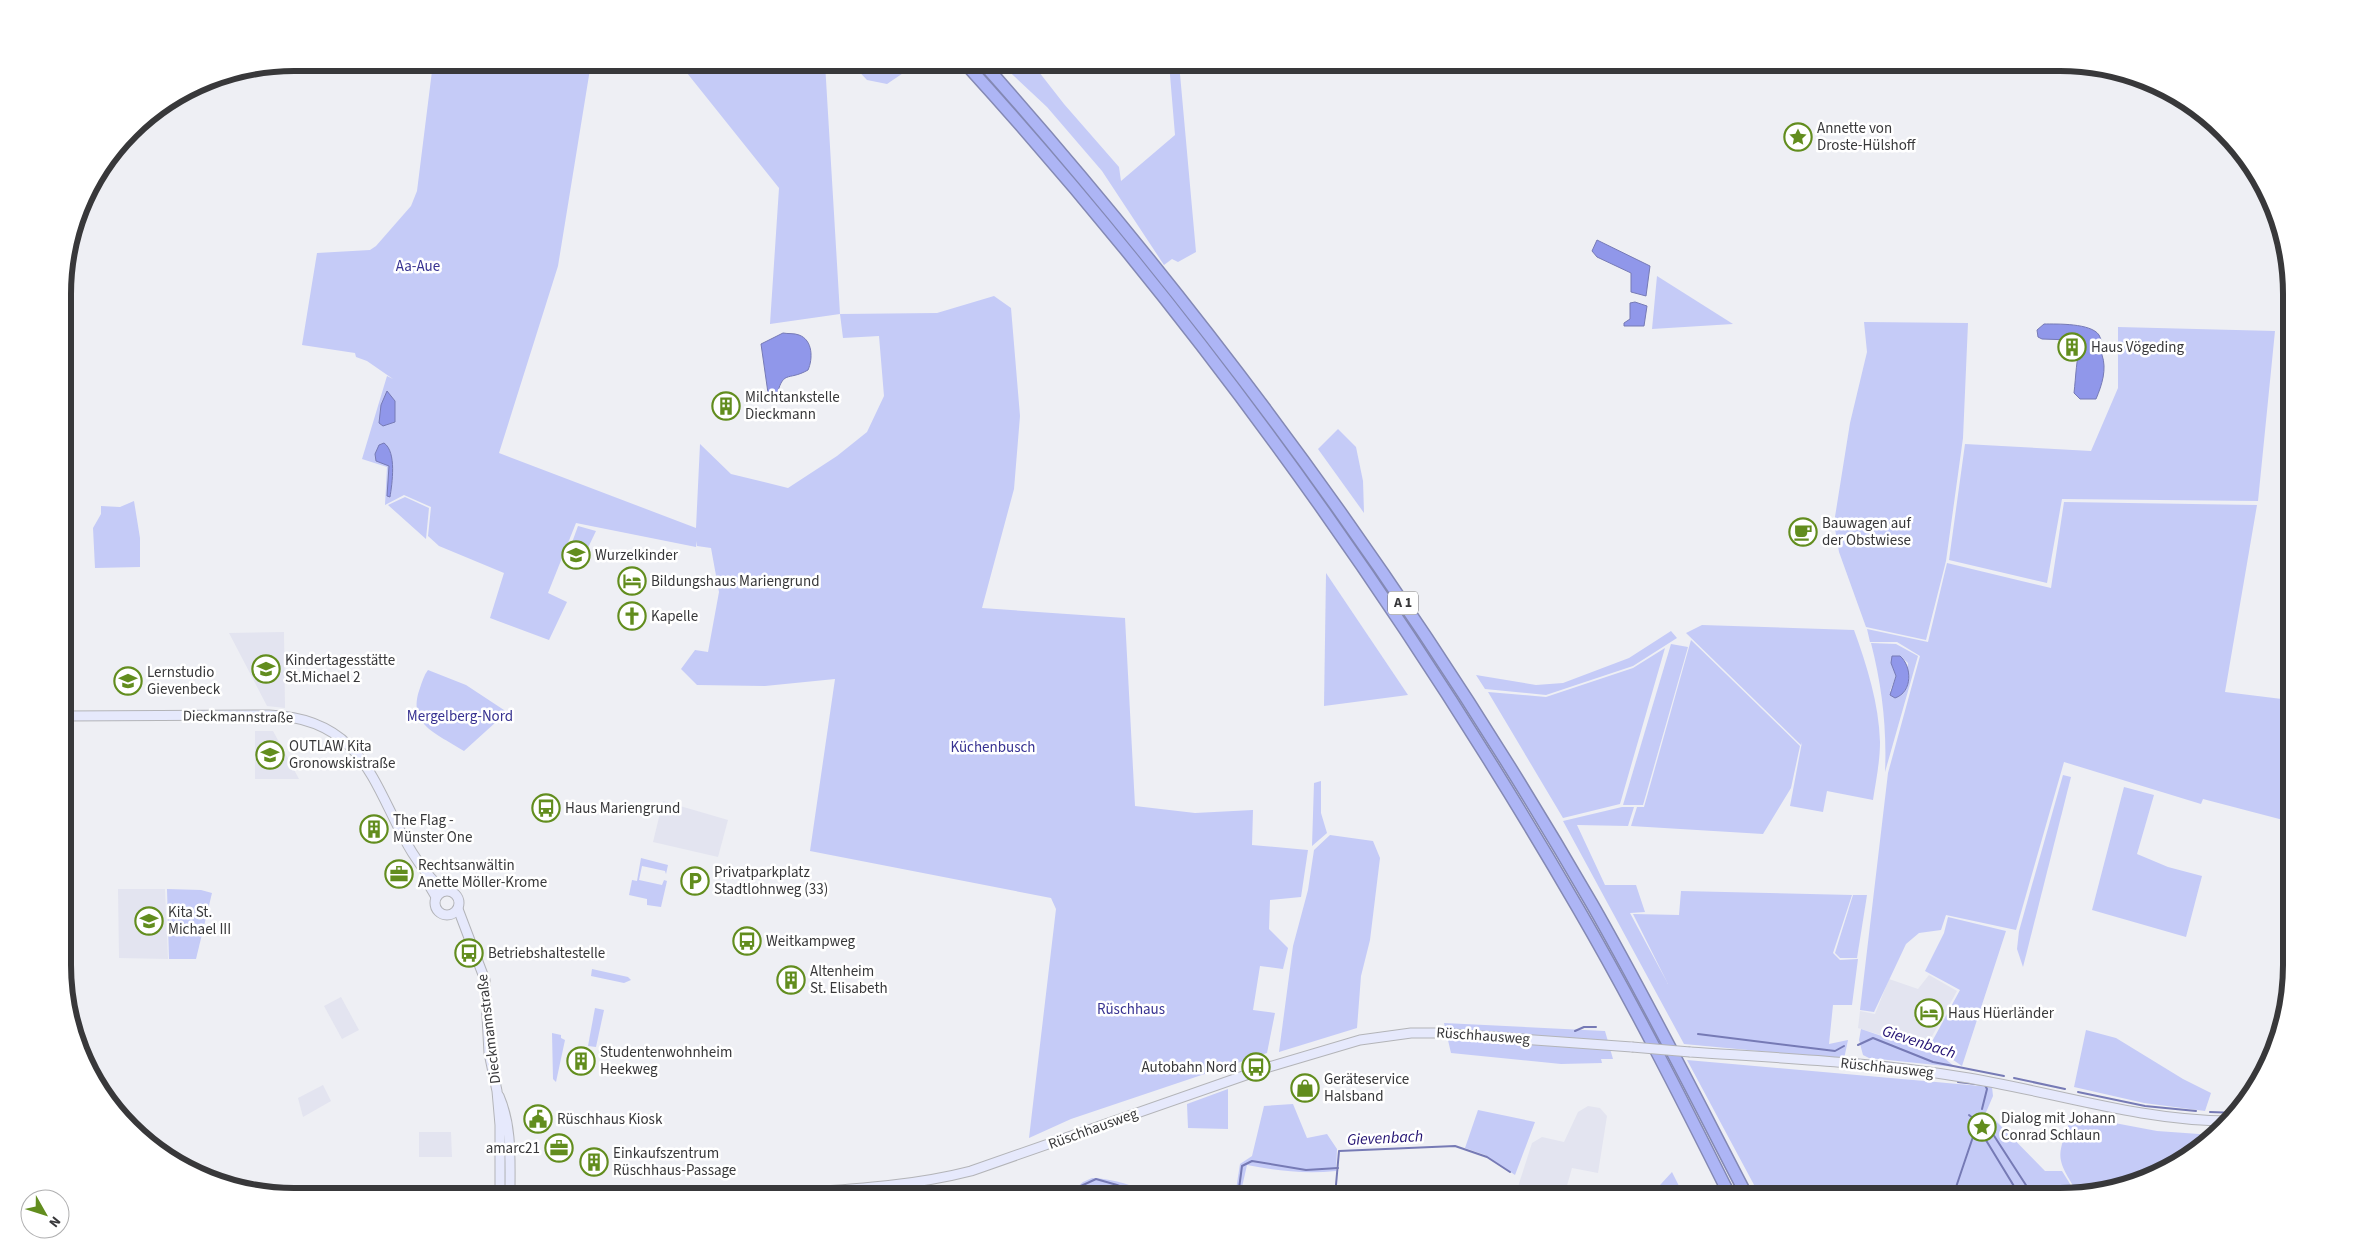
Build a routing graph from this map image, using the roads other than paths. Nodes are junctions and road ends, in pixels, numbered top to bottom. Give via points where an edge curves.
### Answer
1 (972, 71) edge
2 (990, 71) edge
3 (71, 716) edge
4 (71, 722) edge
5 (440, 894) junction
6 (458, 909) junction
7 (448, 916) junction
8 (470, 939) junction
9 (497, 1091) junction
10 (2219, 1120) edge
11 (500, 1188) edge
12 (510, 1188) edge
13 (856, 1188) edge
14 (1726, 1188) edge
15 (1743, 1188) edge

1 - 14 highway, A 1 via 1084,200 1200,344 1371,580 1461,716 1579,910 1646,1030
2 - 15 highway, A 1 via 1101,200 1210,336 1304,461 1414,620 1472,708 1591,903 1658,1023
3 - 5 main road, Dieckmannstraße via 269,715 292,717 318,725 345,741 362,759
4 - 5 main road, Dieckmannstraße via 273,721 292,722 315,730 342,746 359,765 407,852
5 - 6 main road, Dieckmannstraße via 451,892 456,896
5 - 7 main road, Dieckmannstraße via 434,904 437,911
6 - 7 main road
6 - 8 main road, Dieckmannstraße
7 - 8 main road, Dieckmannstraße
8 - 9 main road, Dieckmannstraße via 485,980 489,1053
9 - 11 main road, Dieckmannstraße
9 - 12 main road, Dieckmannstraße via 505,1108 508,1126
10 - 13 main road, Rüschhausweg, bridge via 2163,1116 1931,1072 1439,1033 1375,1037 1340,1044 971,1171 933,1180

